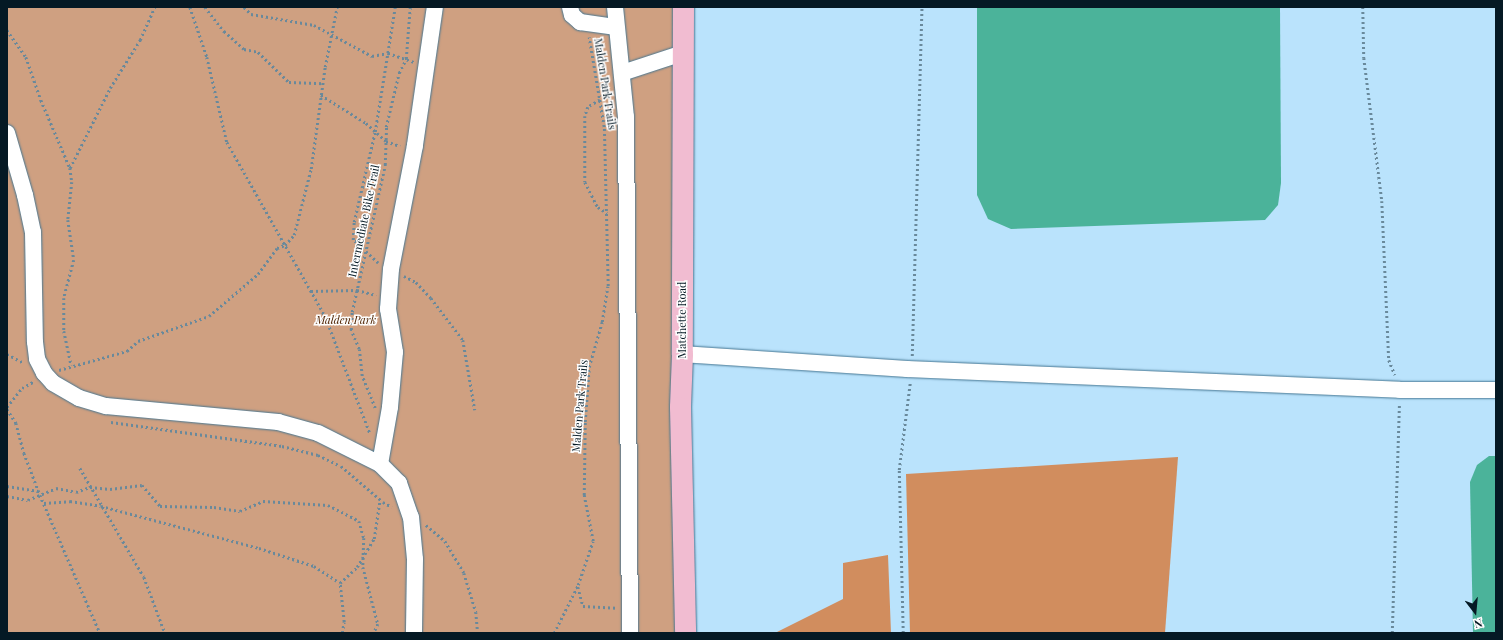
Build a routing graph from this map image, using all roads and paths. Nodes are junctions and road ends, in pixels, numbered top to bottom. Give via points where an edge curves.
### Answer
1 (155, 7) edge
2 (190, 7) edge
3 (205, 7) edge
4 (244, 7) edge
5 (337, 7) edge
6 (410, 7) edge
7 (435, 7) edge
8 (570, 7) edge
9 (615, 7) edge
10 (682, 7) edge
11 (922, 7) edge
12 (1363, 7) edge
13 (587, 23) junction
14 (615, 27) junction
15 (7, 30) edge
16 (331, 34) junction
17 (682, 53) junction
18 (406, 59) junction
19 (427, 67) junction
20 (622, 73) junction
21 (323, 83) junction
22 (321, 95) junction
23 (600, 100) junction
24 (7, 133) edge
25 (386, 142) junction
26 (70, 168) junction
27 (607, 213) junction
28 (285, 245) junction
29 (357, 290) junction
30 (311, 291) junction
31 (389, 298) junction
32 (682, 354) junction
33 (71, 365) junction
34 (911, 369) junction
35 (42, 379) junction
36 (1400, 390) junction
37 (1496, 390) edge
38 (7, 408) edge
39 (105, 420) dead end
40 (383, 440) junction
41 (380, 464) junction
42 (80, 468) dead end
43 (7, 486) edge
44 (90, 487) junction
45 (39, 491) junction
46 (40, 495) junction
47 (7, 496) edge
48 (380, 499) junction
49 (44, 503) junction
50 (101, 506) junction
51 (411, 517) junction
52 (365, 554) junction
53 (340, 583) junction
54 (578, 586) junction
55 (630, 609) junction
56 (100, 633) edge
57 (165, 633) edge
58 (342, 633) edge
59 (374, 633) edge
60 (414, 633) edge
61 (478, 633) edge
62 (554, 633) edge
63 (630, 633) edge
64 (685, 633) edge
65 (903, 633) edge
66 (1392, 633) edge

1 - 26 path via 140,40 110,88
2 - 28 path via 207,57 227,142
3 - 21 path via 224,31 244,49 258,52 289,82
4 - 16 path via 251,14 314,25
5 - 16 path
6 - 18 path, Intermediate Bike Trail
7 - 19 lane
8 - 13 lane via 575,19
9 - 14 lane
10 - 17 main road, Matchette Road
11 - 34 path
12 - 36 path via 1364,58 1382,201 1389,360
13 - 14 lane
13 - 23 path, Malden Park Trails
14 - 20 lane
15 - 26 path via 26,57
16 - 18 path via 372,56 388,53
16 - 21 path
17 - 20 lane
17 - 32 main road, Matchette Road
18 - 19 path
18 - 25 path, Intermediate Bike Trail via 399,73 386,127
19 - 31 lane via 391,269
20 - 55 lane via 626,117
21 - 22 path
22 - 25 path via 366,123
22 - 28 path via 309,176 294,235
23 - 27 path, Malden Park Trails via 605,134
23 - 27 path via 588,107 585,116 585,182 598,207
24 - 35 lane via 33,232 35,342
25 - 29 path, Intermediate Bike Trail via 386,165
26 - 33 path via 72,182 68,220 74,260 64,298 64,331
27 - 54 path, Malden Park Trails via 608,286 602,322 589,367 585,422 584,495 593,541
28 - 30 path
28 - 33 path via 277,248 258,274 209,316 138,341 127,351
29 - 30 path
29 - 31 path
29 - 40 path, Intermediate Bike Trail via 351,330 359,349 362,376 368,386
30 - 40 path via 326,318 371,434
31 - 40 lane via 388,309 395,352 390,407
32 - 34 lane
32 - 64 main road, Matchette Road via 680,407
33 - 35 path
34 - 36 lane
34 - 65 path via 900,470
35 - 38 path via 22,388
35 - 41 lane via 79,398 106,406 278,422 300,427
36 - 37 lane
36 - 66 path
38 - 45 path via 16,423 24,453
39 - 48 path via 145,429 282,446 318,456 341,466
40 - 41 lane
41 - 51 lane via 399,483
42 - 44 path
43 - 45 path
44 - 46 path via 76,492 56,488
44 - 50 path
44 - 52 path via 110,489 142,485 160,506 214,507 240,511 263,502 328,505 359,521
45 - 46 path
46 - 47 path via 28,500
46 - 49 path
48 - 51 path
48 - 52 path via 374,539
49 - 50 path via 70,501
49 - 56 path
50 - 53 path via 259,548 314,566
50 - 57 path via 144,577
51 - 60 lane via 415,559
51 - 61 path via 425,524 445,541 464,573 476,612
52 - 53 path via 357,568
52 - 59 path via 363,567 378,624
53 - 58 path via 344,622
54 - 55 path via 583,606
54 - 62 path, Malden Park Trails
55 - 63 lane

